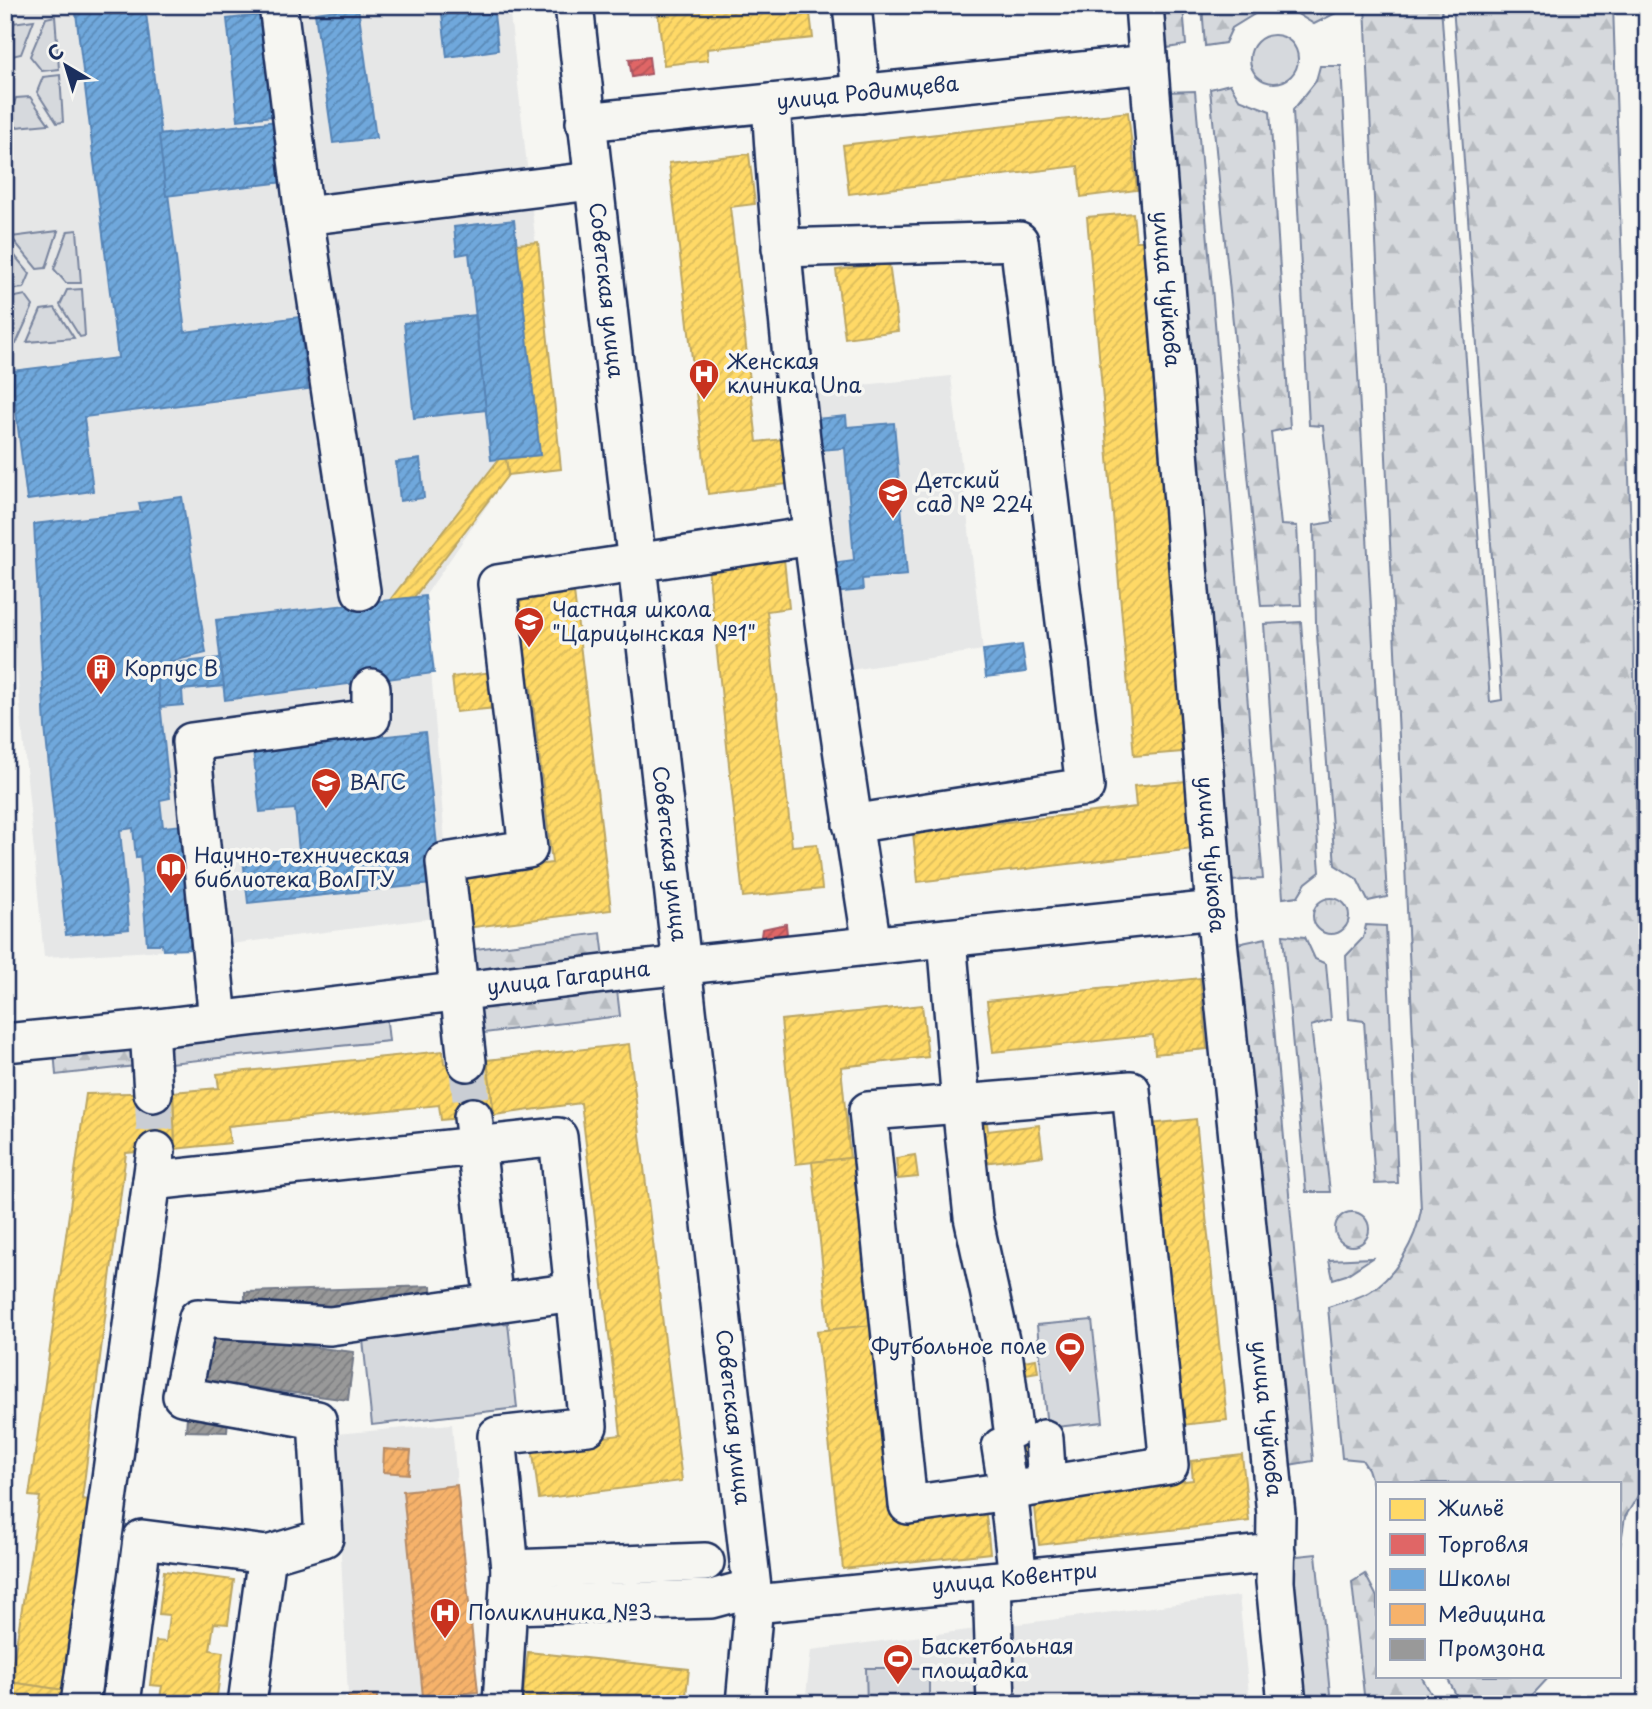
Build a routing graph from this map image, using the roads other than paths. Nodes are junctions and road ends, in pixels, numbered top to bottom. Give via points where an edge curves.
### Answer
1 (278, 5) edge
2 (574, 5) edge
3 (852, 5) edge
4 (1144, 5) edge
5 (1149, 64) junction
6 (861, 94) junction
7 (771, 103) junction
8 (585, 122) junction
9 (592, 181) junction
10 (304, 216) junction
11 (781, 248) junction
12 (812, 536) junction
13 (636, 564) junction
14 (360, 591) dead end
15 (371, 688) dead end
16 (852, 824) junction
17 (1215, 910) junction
18 (947, 938) junction
19 (872, 946) junction
20 (683, 965) junction
21 (460, 992) junction
22 (218, 1021) junction
23 (149, 1029) junction
24 (5, 1042) edge
25 (467, 1062) tunnel mouth
26 (153, 1093) tunnel mouth
27 (961, 1104) junction
28 (475, 1131) junction
29 (574, 1292) junction
30 (494, 1304) junction
31 (1020, 1434) junction
32 (1048, 1485) junction
33 (1007, 1491) junction
34 (1276, 1553) junction
35 (267, 1555) junction
36 (705, 1562) dead end
37 (510, 1569) junction
38 (1005, 1579) junction
39 (753, 1596) junction
40 (510, 1605) junction
41 (80, 1704) edge
42 (121, 1704) edge
43 (247, 1704) edge
44 (502, 1704) edge
45 (745, 1704) edge
46 (996, 1704) edge
47 (1287, 1704) edge

1 - 10 street
2 - 8 street, Советская улица
3 - 6 street
4 - 5 street, улица Чуйкова
5 - 6 street, улица Родимцева
5 - 17 street, улица Чуйкова
6 - 7 street, улица Родимцева
7 - 8 street, улица Родимцева
7 - 11 street
8 - 9 street, Советская улица
9 - 10 street
9 - 13 street, Советская улица
10 - 14 street
11 - 12 street
11 - 16 street via 1019,241 1084,787
12 - 13 street
12 - 16 street
13 - 20 street, Советская улица
13 - 21 street via 498,584 528,849 445,862
15 - 22 street via 371,718 191,742
16 - 19 street
17 - 18 street, улица Гагарина
17 - 34 street, улица Чуйкова via 1276,1514
18 - 19 street, улица Гагарина
18 - 27 street
19 - 20 street, улица Гагарина
20 - 21 street, улица Гагарина
20 - 39 street, Советская улица
21 - 22 street, улица Гагарина
21 - 25 street
22 - 23 street, улица Гагарина
23 - 24 street, улица Гагарина
23 - 26 street
27 - 31 street via 972,1217
27 - 32 street via 1131,1090 1169,1465
27 - 33 street via 868,1111 908,1505
28 - 29 street via 558,1136
28 - 30 street
28 - 41 street via 154,1166
29 - 30 street
29 - 37 street via 588,1426 497,1436
30 - 35 street via 330,1326 198,1318 182,1396 317,1420 324,1538
31 - 32 street
31 - 33 street
32 - 33 street
33 - 38 street
34 - 38 street, улица Ковентри
34 - 47 street, улица Чуйкова
35 - 42 street via 142,1539
35 - 43 street
36 - 37 street
37 - 40 street
38 - 39 street, улица Ковентри
38 - 46 street
39 - 40 street, улица Ковентри
39 - 45 street, Советская улица
40 - 44 street

